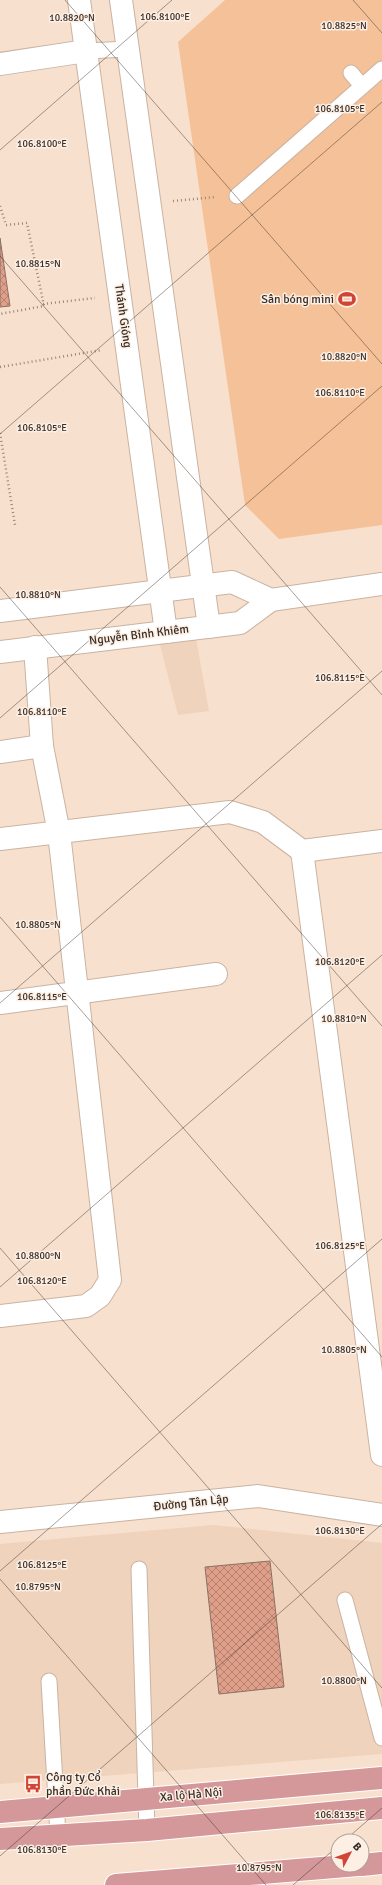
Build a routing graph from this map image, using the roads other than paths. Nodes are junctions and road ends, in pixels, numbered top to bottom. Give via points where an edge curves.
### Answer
1 (79, 0) edge
2 (122, 0) edge
3 (128, 48) junction
4 (86, 51) junction
5 (0, 64) edge
6 (382, 69) edge
7 (351, 74) dead end
8 (362, 86) junction
9 (237, 196) road end
10 (382, 584) edge
11 (203, 585) junction
12 (160, 591) junction
13 (271, 600) junction
14 (0, 611) edge
15 (209, 627) junction
16 (166, 632) junction
17 (35, 648) junction
18 (0, 652) edge
19 (42, 746) junction
20 (0, 752) edge
21 (59, 832) junction
22 (0, 840) edge
23 (382, 841) edge
24 (302, 852) junction
25 (216, 974) dead end
26 (78, 993) junction
27 (0, 1003) edge
28 (0, 1316) edge
29 (382, 1455) edge
30 (382, 1515) edge
31 (0, 1522) edge
32 (139, 1569) dead end
33 (345, 1600) dead end
34 (49, 1681) dead end
35 (382, 1738) edge
36 (382, 1778) edge
37 (147, 1799) junction
38 (56, 1807) junction
39 (382, 1808) edge
40 (0, 1812) edge
41 (147, 1830) junction
42 (58, 1835) junction
43 (0, 1839) edge
44 (382, 1863) edge
45 (370, 1864) edge
46 (330, 1867) edge
47 (116, 1885) edge

1 - 4 street, Thánh Gióng
2 - 3 street
3 - 4 lane
3 - 11 street
4 - 5 street
4 - 12 street, Thánh Gióng
6 - 8 lane
7 - 8 lane
8 - 9 lane
10 - 13 street, Nguyễn Bỉnh Khiêm
11 - 12 street
11 - 13 street via 232,582
11 - 15 street
12 - 14 street
12 - 16 street, Thánh Gióng
13 - 15 street, Nguyễn Bỉnh Khiêm via 240,623
15 - 16 street, Nguyễn Bỉnh Khiêm
16 - 17 street, Nguyễn Bỉnh Khiêm
17 - 18 street, Nguyễn Bỉnh Khiêm
17 - 19 street
19 - 20 street
19 - 21 street
21 - 22 street
21 - 24 street via 230,812 262,822
21 - 26 street
23 - 24 street
24 - 29 street
25 - 26 street
26 - 27 street
26 - 28 street via 110,1280 100,1296 86,1306
30 - 31 street, Đường Tân Lập via 258,1496
32 - 37 lane
33 - 35 lane
34 - 38 lane
36 - 37 highway, Xa lộ Hà Nội
37 - 38 highway, Xa lộ Hà Nội
37 - 41 lane
38 - 40 highway, Xa lộ Hà Nội
38 - 42 lane
39 - 41 highway
41 - 42 highway
42 - 43 highway
44 - 45 highway
46 - 47 highway

